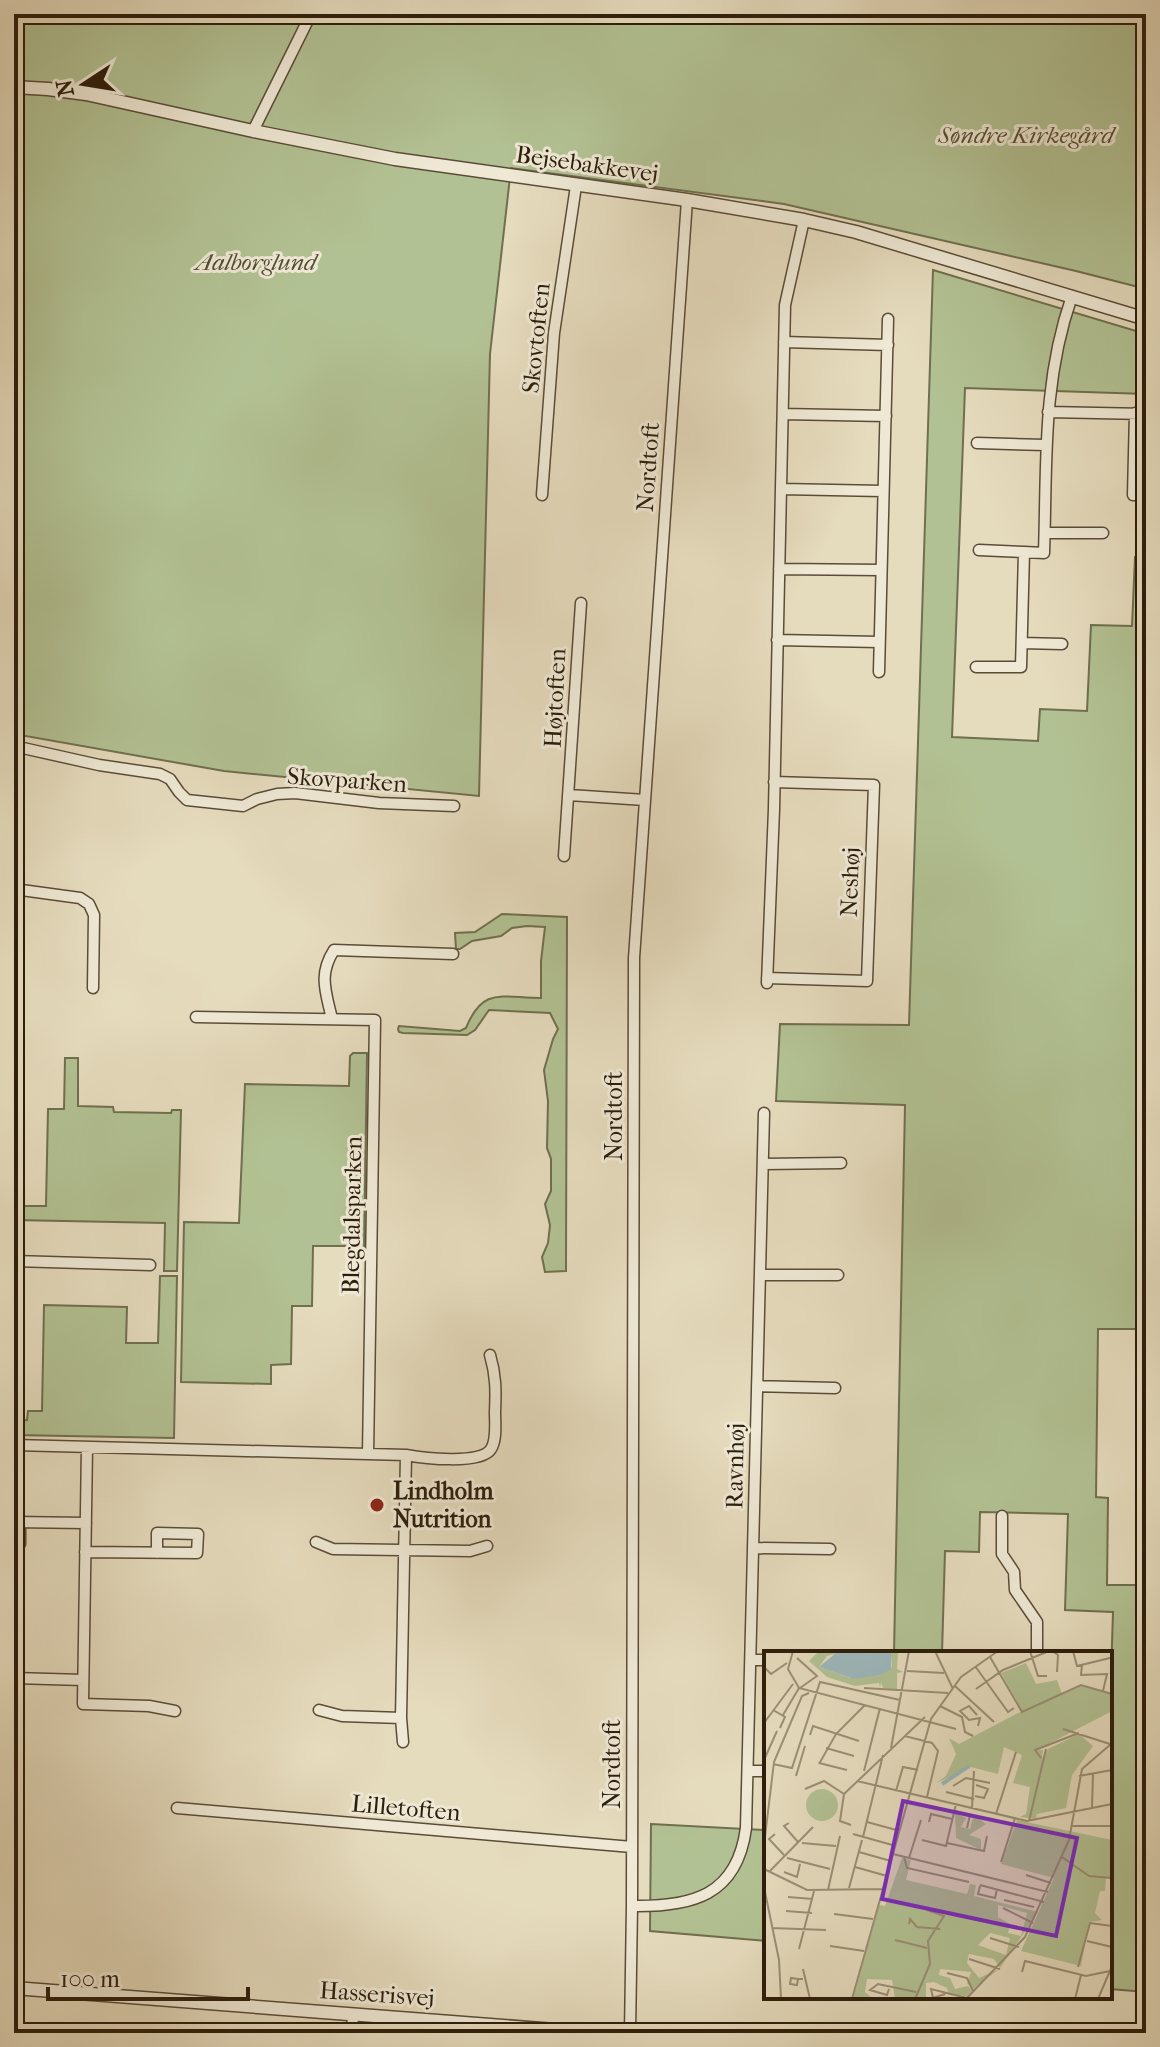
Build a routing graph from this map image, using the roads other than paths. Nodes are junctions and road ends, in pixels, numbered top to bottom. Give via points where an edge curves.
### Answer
1 (311, 14) edge
2 (14, 87) edge
3 (253, 131) junction
4 (576, 186) junction
5 (687, 200) junction
6 (804, 220) junction
7 (1072, 296) junction
8 (888, 319) dead end
9 (1146, 319) edge
10 (784, 342) junction
11 (888, 345) junction
12 (1048, 412) junction
13 (783, 414) junction
14 (1140, 414) edge
15 (886, 416) junction
16 (977, 443) dead end
17 (1045, 445) junction
18 (781, 489) junction
19 (883, 491) junction
20 (542, 495) dead end
21 (1146, 495) edge
22 (1045, 533) junction
23 (1103, 533) dead end
24 (979, 550) dead end
25 (1024, 552) junction
26 (779, 569) junction
27 (881, 570) junction
28 (581, 603) dead end
29 (777, 640) junction
30 (879, 642) junction
31 (1022, 643) junction
32 (1062, 644) dead end
33 (976, 667) dead end
34 (879, 672) dead end
35 (14, 746) edge
36 (774, 782) junction
37 (569, 795) junction
38 (645, 800) junction
39 (454, 806) dead end
40 (564, 856) dead end
41 (14, 889) edge
42 (453, 954) dead end
43 (93, 988) dead end
44 (196, 1017) dead end
45 (332, 1019) junction
46 (764, 1113) dead end
47 (841, 1163) dead end
48 (763, 1164) junction
49 (14, 1261) edge
50 (150, 1265) dead end
51 (760, 1275) junction
52 (838, 1275) dead end
53 (490, 1355) dead end
54 (757, 1386) junction
55 (835, 1388) dead end
56 (14, 1445) edge
57 (87, 1447) junction
58 (368, 1454) junction
59 (406, 1455) junction
60 (1002, 1516) dead end
61 (17, 1522) edge
62 (86, 1523) junction
63 (316, 1542) dead end
64 (14, 1544) edge
65 (487, 1546) dead end
66 (753, 1548) junction
67 (404, 1549) junction
68 (830, 1549) dead end
69 (85, 1552) junction
70 (157, 1553) dead end
71 (1037, 1651) edge
72 (751, 1660) junction
73 (764, 1660) edge
74 (15, 1678) edge
75 (83, 1680) junction
76 (319, 1710) dead end
77 (175, 1711) dead end
78 (14, 1714) edge
79 (401, 1718) junction
80 (403, 1742) dead end
81 (748, 1771) junction
82 (764, 1771) edge
83 (177, 1808) dead end
84 (632, 1847) junction
85 (632, 1906) junction
86 (14, 1988) edge
87 (353, 2015) junction
88 (524, 2030) edge
89 (352, 2033) edge
90 (593, 2033) edge
91 (630, 2033) edge

1 - 3 street
2 - 3 street, Bejsebakkevej via 86,94
3 - 4 street, Bejsebakkevej
4 - 5 street, Bejsebakkevej
4 - 20 street, Skovtoften via 554,333
5 - 6 street, Bejsebakkevej
5 - 38 street, Nordtoft
6 - 7 street, Bejsebakkevej
6 - 10 street, Neshøj via 787,288
7 - 9 street, Bejsebakkevej
7 - 12 street via 1057,348
8 - 11 street
10 - 11 street
10 - 13 street, Neshøj
11 - 15 street
12 - 14 street
12 - 17 street
13 - 15 street
13 - 18 street, Neshøj
14 - 21 street via 1133,495
15 - 19 street
16 - 17 street
17 - 22 street
18 - 19 street
18 - 26 street, Neshøj
19 - 27 street
22 - 23 street
22 - 25 street via 1044,553
24 - 25 street
25 - 31 street
26 - 27 street
26 - 29 street, Neshøj
27 - 30 street
28 - 37 street, Højtoften
29 - 30 street
29 - 36 street, Neshøj
30 - 34 street
31 - 32 street
31 - 33 street via 1021,667
35 - 39 street, Skovparken via 160,774 187,800 243,806 295,793
36 - 36 street, Neshøj via 767,980 867,981 874,785
37 - 38 street
37 - 40 street, Højtoften
38 - 84 street, Nordtoft via 634,958
41 - 43 street via 80,898 89,904 94,915
42 - 45 street via 334,950 323,980
44 - 45 street, Blegdalsparken
45 - 58 street, Blegdalsparken via 375,1020
46 - 48 street, Ravnhøj
47 - 48 street
48 - 51 street, Ravnhøj
49 - 50 street
51 - 52 street
51 - 54 street, Ravnhøj
53 - 59 street via 496,1376 492,1449 472,1459
54 - 55 street
54 - 66 street, Ravnhøj
56 - 57 street
57 - 58 street
57 - 62 street
58 - 59 street
59 - 67 street
60 - 71 street via 1002,1554 1014,1572 1015,1590 1037,1622
61 - 62 street
61 - 64 street via 20,1544
62 - 69 street
63 - 67 street via 333,1549
65 - 67 street via 470,1551
66 - 68 street
66 - 72 street, Ravnhøj
67 - 79 street
69 - 70 street
69 - 75 street
72 - 73 street
72 - 81 street, Ravnhøj
74 - 75 street
74 - 78 street
75 - 77 street via 83,1704
76 - 79 street
79 - 80 street
81 - 82 street
81 - 85 street, Ravnhøj via 744,1843 730,1873 713,1891 688,1902
83 - 84 street, Lilletoften
84 - 85 street, Nordtoft
85 - 91 street, Nordtoft
86 - 87 street, Hasserisvej
87 - 88 street, Hasserisvej
87 - 89 street
88 - 90 street, Hasserisvej

